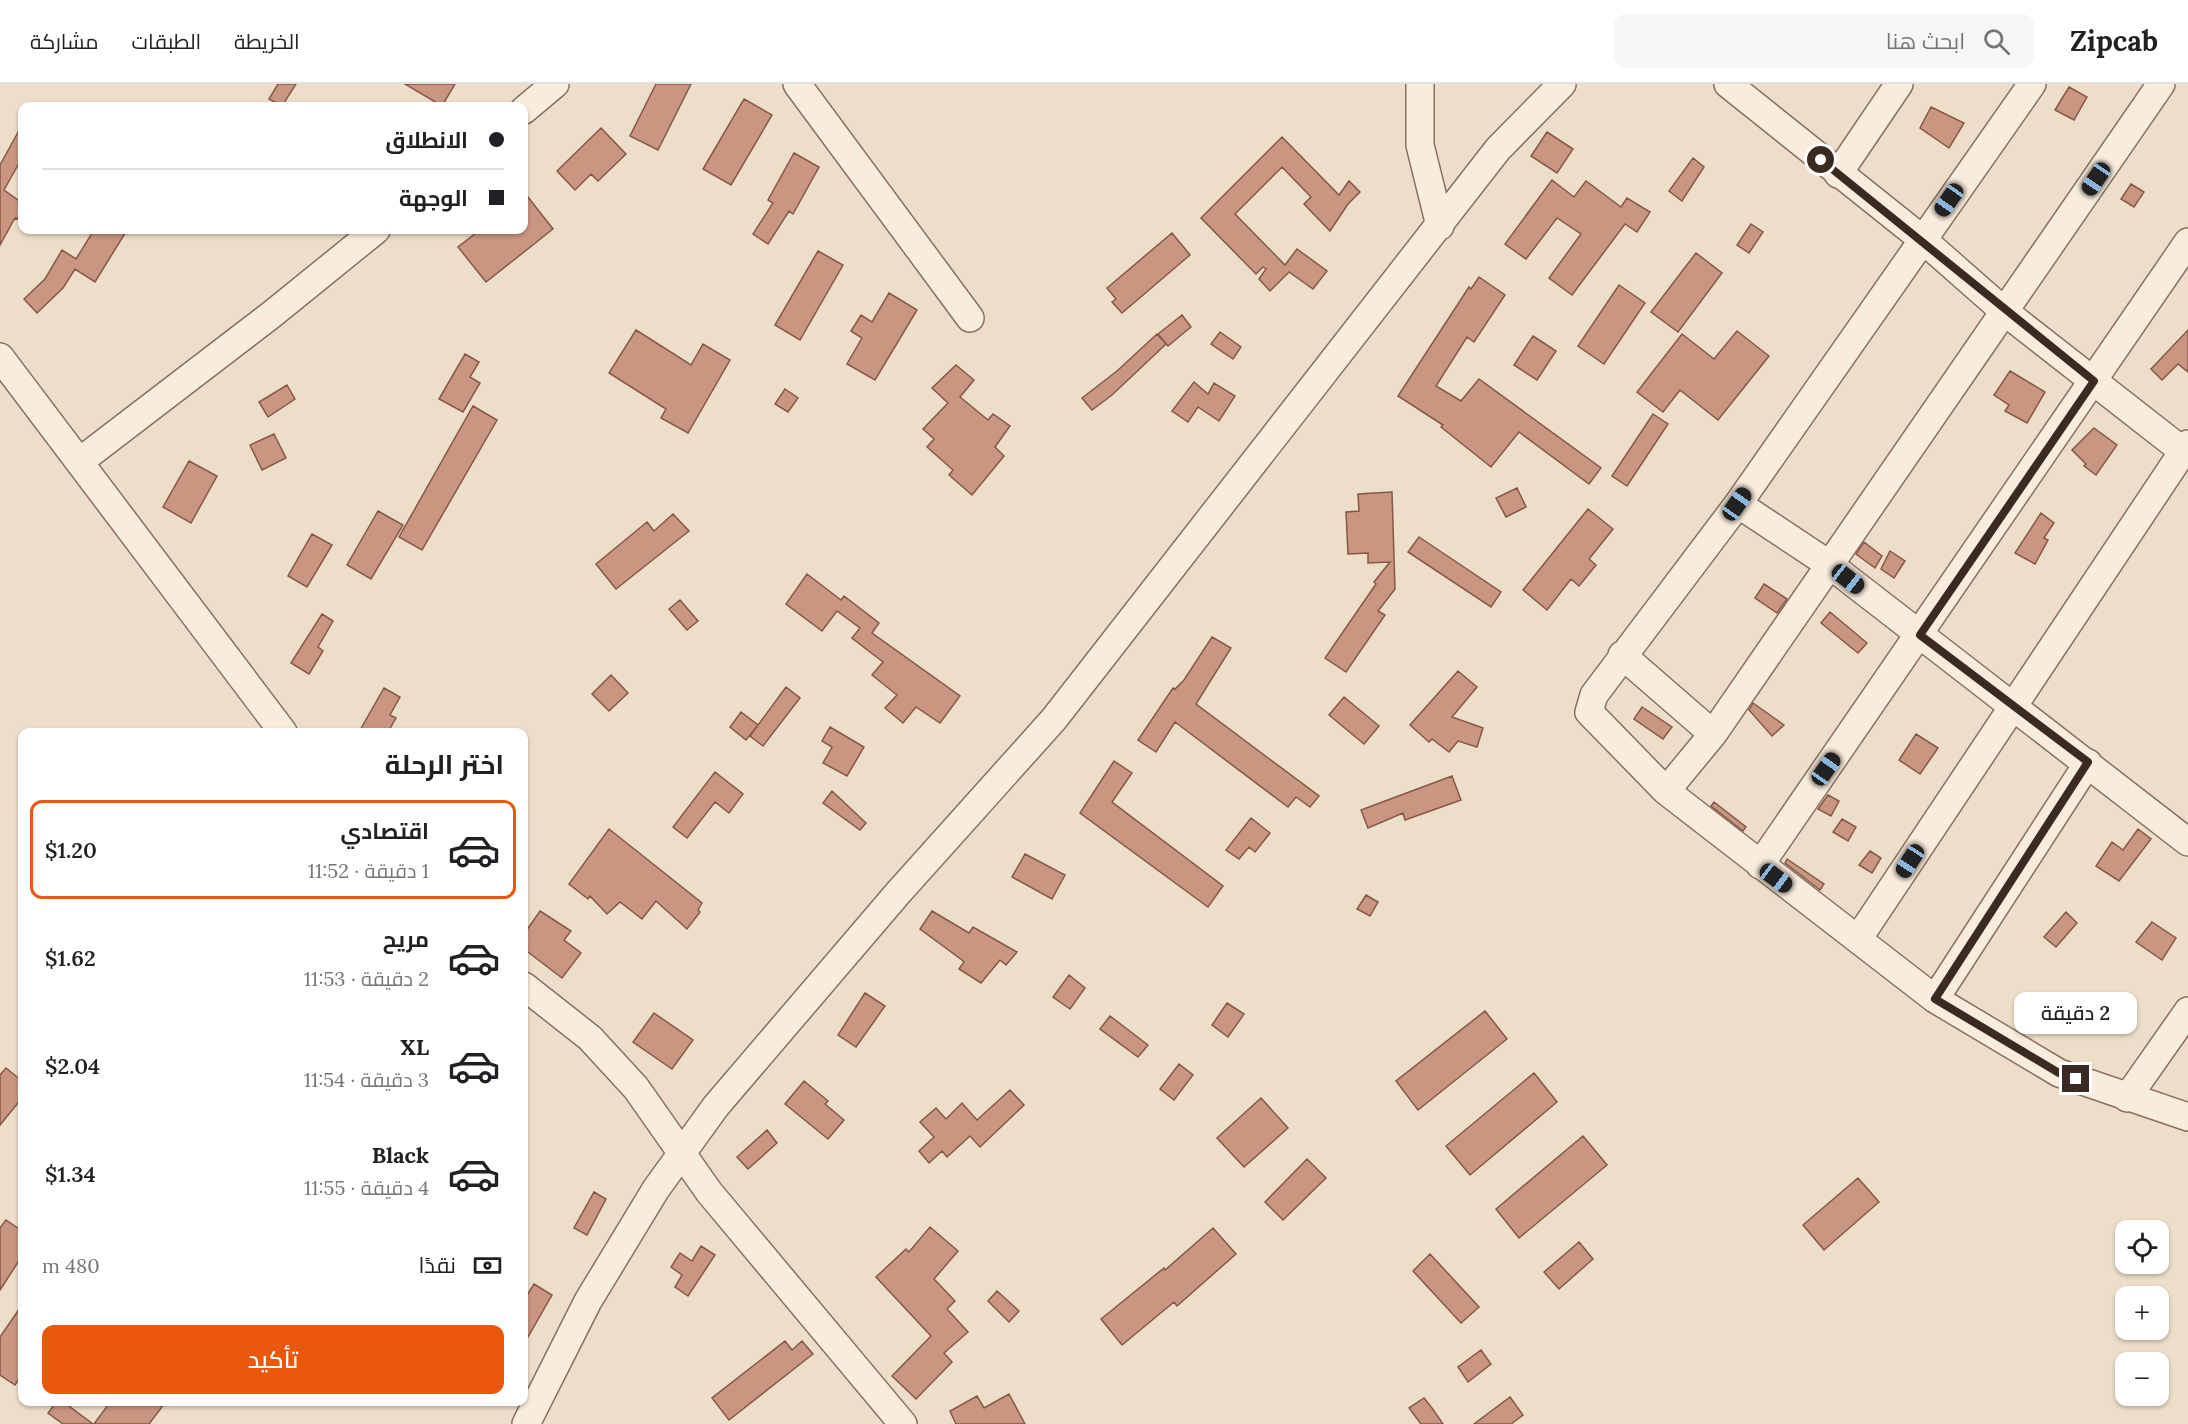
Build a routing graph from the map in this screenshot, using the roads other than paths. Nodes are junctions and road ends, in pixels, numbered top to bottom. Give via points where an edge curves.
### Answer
1 (555, 84) edge
2 (797, 84) edge
3 (1420, 84) edge
4 (1562, 84) edge
5 (1899, 84) edge
6 (2032, 84) edge
7 (2161, 84) edge
8 (1737, 86) edge
9 (528, 107) edge
10 (1838, 174) junction
11 (1440, 226) junction
12 (371, 234) edge
13 (1922, 239) junction
14 (2188, 242) edge
15 (2005, 312) junction
16 (970, 318) dead end
17 (0, 357) edge
18 (2094, 381) junction
19 (2186, 450) edge
20 (79, 462) junction
21 (1737, 504) junction
22 (1830, 566) junction
23 (1920, 635) junction
24 (1622, 655) junction
25 (2013, 706) junction
26 (280, 728) edge
27 (1713, 734) junction
28 (2088, 762) junction
29 (1666, 791) junction
30 (2188, 842) edge
31 (1760, 865) junction
32 (1858, 939) junction
33 (528, 989) edge
34 (1935, 999) junction
35 (2188, 1011) edge
36 (2127, 1098) junction
37 (2188, 1117) edge
38 (682, 1152) junction
39 (526, 1424) edge
40 (903, 1424) edge

1 - 9 street
2 - 16 street
3 - 11 street via 1420,145
4 - 11 street via 1498,149
5 - 10 street
6 - 13 street
7 - 15 street
8 - 10 street
10 - 13 street
11 - 38 street via 1054,718 780,1030
12 - 20 street
13 - 15 street
13 - 21 street
14 - 18 street
15 - 18 street
15 - 22 street
17 - 20 street
18 - 19 street
18 - 23 street
19 - 25 street
20 - 26 street
21 - 22 street
21 - 24 street
22 - 23 street
22 - 27 street
23 - 25 street
23 - 31 street
24 - 27 street
24 - 29 street via 1593,695 1589,712
25 - 28 street
25 - 32 street
27 - 29 street
28 - 30 street
28 - 34 street
29 - 31 street
31 - 32 street
32 - 34 street
33 - 38 street via 591,1038 636,1088
34 - 36 street via 2059,1073
35 - 36 street
36 - 37 street
38 - 39 street via 588,1301
38 - 40 street via 724,1211

